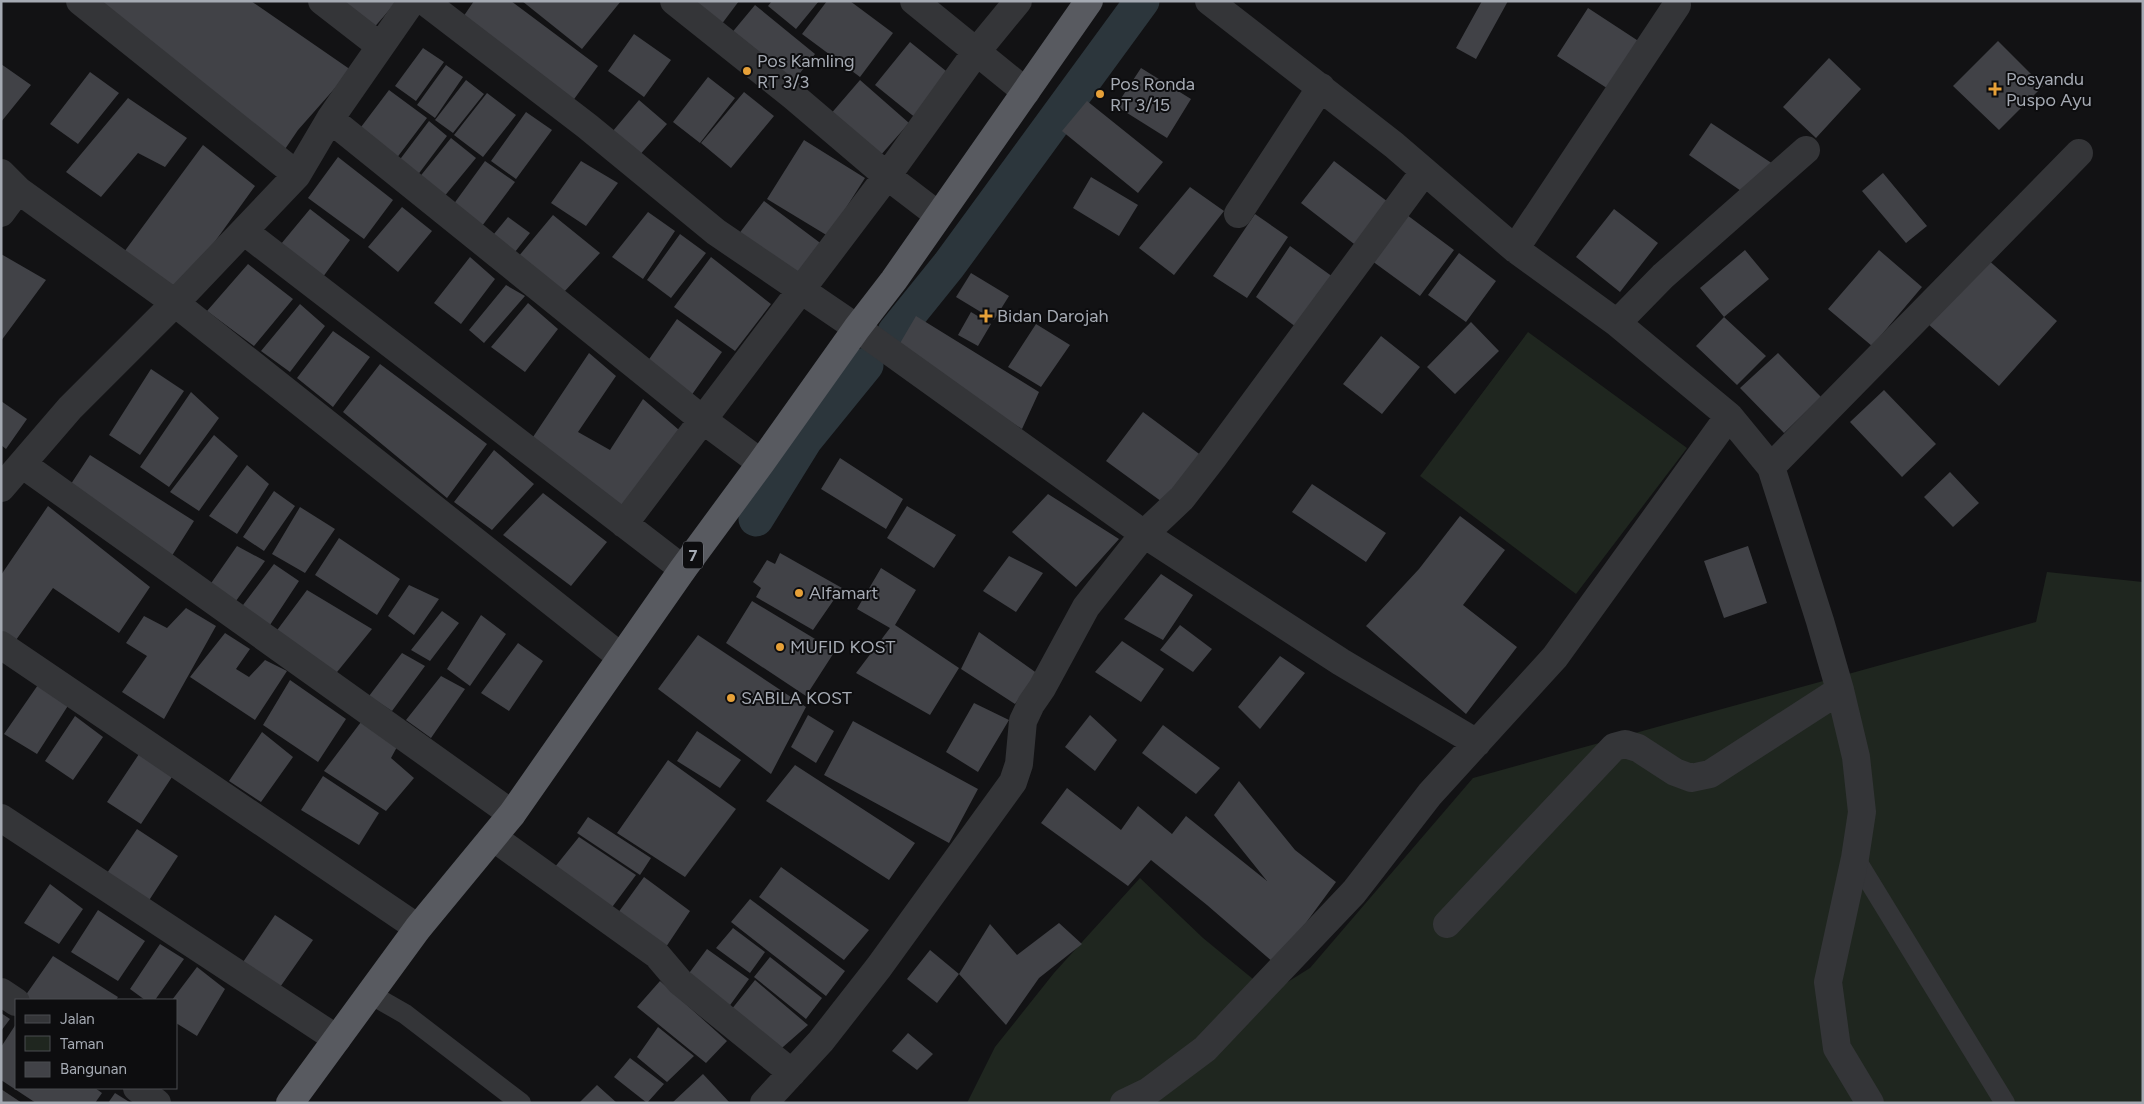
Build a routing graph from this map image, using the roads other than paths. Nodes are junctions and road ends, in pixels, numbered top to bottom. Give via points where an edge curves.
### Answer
1 (80, 1) edge
2 (322, 1) edge
3 (412, 1) edge
4 (424, 1) edge
5 (674, 1) edge
6 (914, 1) edge
7 (1018, 1) edge
8 (1089, 1) edge
9 (1209, 1) edge
10 (1677, 5) dead end
11 (380, 46) junction
12 (977, 50) junction
13 (1321, 86) junction
14 (1026, 92) junction
15 (330, 119) junction
16 (1806, 150) dead end
17 (2079, 153) dead end
18 (1424, 172) junction
19 (296, 175) junction
20 (887, 176) junction
21 (10, 181) edge
22 (1, 213) edge
23 (1238, 214) dead end
24 (938, 215) junction
25 (245, 232) junction
26 (1515, 249) junction
27 (800, 291) junction
28 (175, 303) junction
29 (1617, 323) junction
30 (857, 328) junction
31 (1729, 416) junction
32 (703, 420) junction
33 (761, 463) junction
34 (22, 464) junction
35 (1771, 467) junction
36 (1, 488) edge
37 (624, 524) junction
38 (1144, 534) junction
39 (683, 569) junction
40 (1, 645) edge
41 (621, 657) junction
42 (1840, 690) junction
43 (1477, 743) junction
44 (512, 814) junction
45 (1, 818) edge
46 (494, 838) junction
47 (1855, 858) junction
48 (1447, 924) dead end
49 (418, 928) junction
50 (1, 992) edge
51 (370, 994) junction
52 (15, 1001) edge
53 (337, 1039) junction
54 (792, 1073) junction
55 (138, 1089) edge
56 (157, 1103) edge
57 (290, 1103) edge
58 (521, 1103) edge
59 (764, 1103) edge
60 (1124, 1103) edge
61 (1870, 1103) edge
62 (2005, 1103) edge

1 - 19 street
2 - 11 street
3 - 11 street
4 - 27 street via 716,232
5 - 20 street via 794,96
6 - 12 street
7 - 12 street
8 - 14 highway, 7
9 - 13 street
10 - 26 street
11 - 15 street
12 - 14 street
12 - 20 street
13 - 18 street
13 - 23 street
14 - 24 highway, 7
15 - 19 street
15 - 32 street
16 - 29 street via 1664,276
17 - 35 street
18 - 26 street
18 - 38 street via 1213,458 1182,498
19 - 25 street
20 - 24 street
20 - 27 street
21 - 22 street
21 - 28 street
24 - 30 highway, 7
25 - 28 street
25 - 37 street
26 - 29 street
27 - 30 street
27 - 32 street
28 - 34 street via 70,408
28 - 41 street
29 - 31 street
30 - 33 highway, 7
30 - 38 street
31 - 35 street
31 - 43 street via 1555,657
32 - 33 street
32 - 37 street
33 - 39 highway, 7
34 - 36 street
34 - 44 street
35 - 42 street
37 - 39 street
38 - 43 street via 1340,662
38 - 54 street via 1086,608 1031,704 1023,721 1019,764 1012,782 880,967
39 - 41 highway, 7
40 - 49 street
41 - 44 highway, 7
42 - 47 street via 1856,757 1862,812
42 - 48 street via 1710,774 1692,778 1675,772 1638,748 1626,744 1614,747
43 - 60 street via 1430,794 1354,892 1205,1050 1149,1090
44 - 46 highway, 7
45 - 53 street
46 - 49 highway, 7
46 - 54 street via 657,955 680,982
47 - 61 street via 1828,982 1837,1048
47 - 62 lane
49 - 51 highway, 7
50 - 52 street
51 - 53 highway, 7
51 - 58 lane via 405,1014
53 - 57 highway, 7
54 - 59 street
55 - 56 street

